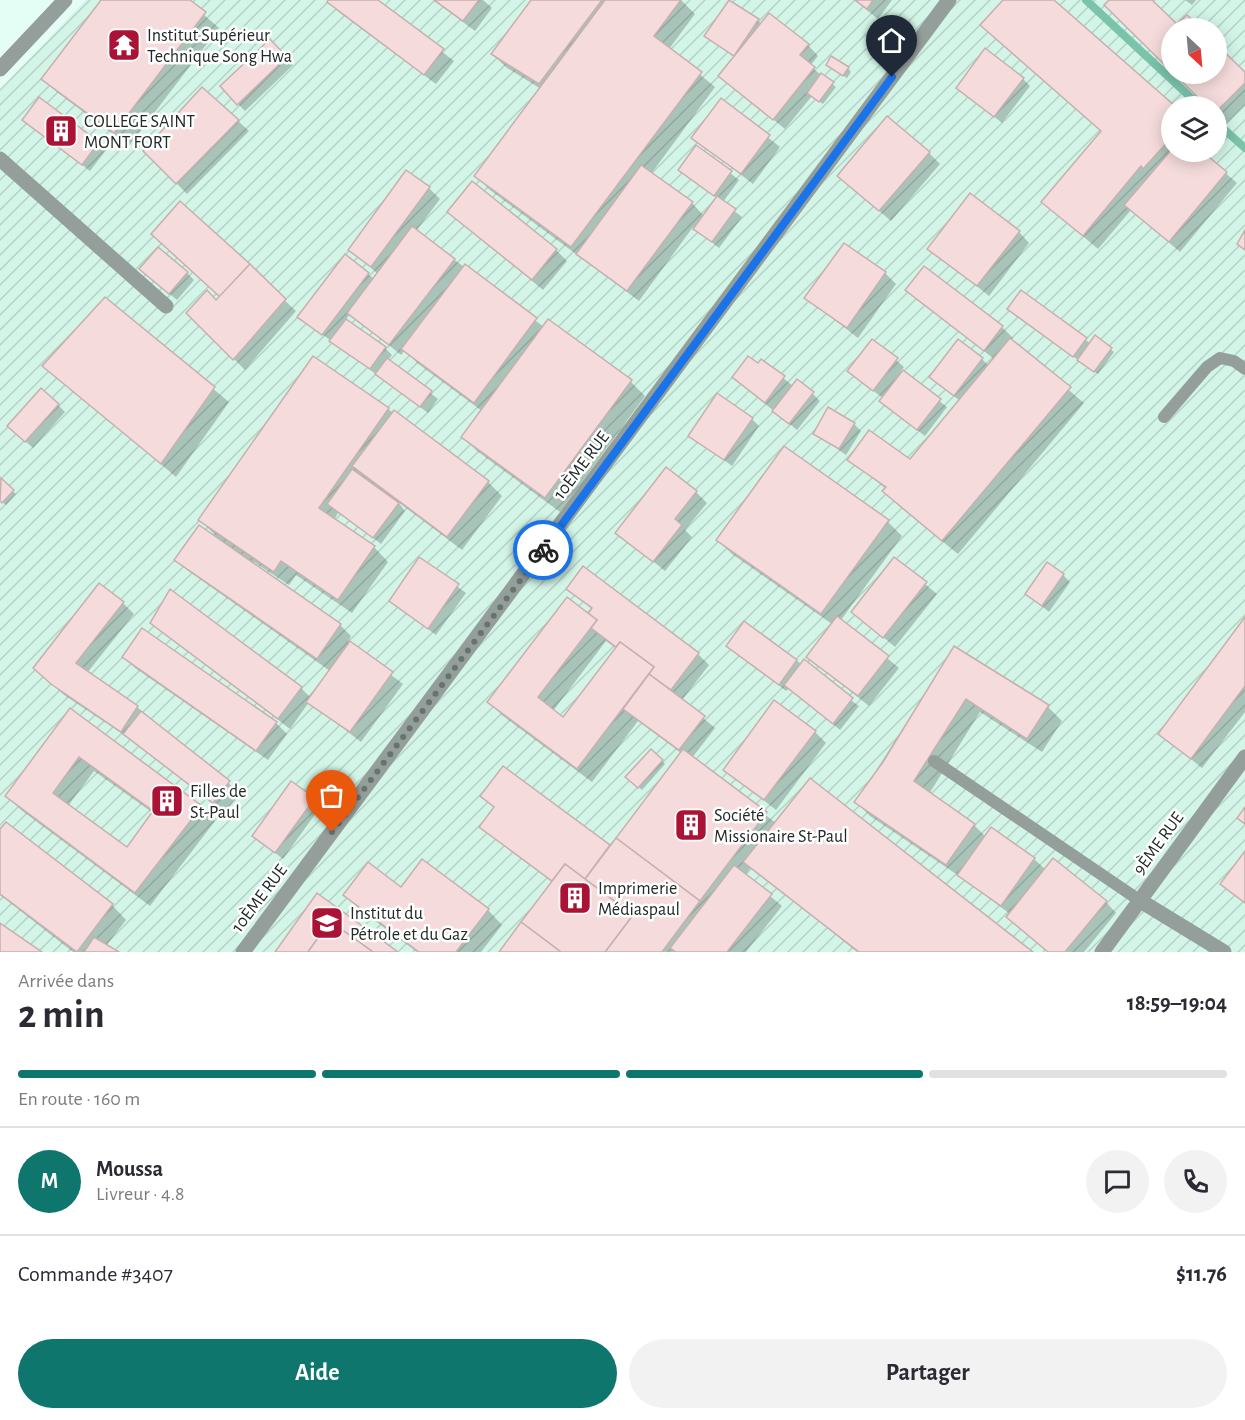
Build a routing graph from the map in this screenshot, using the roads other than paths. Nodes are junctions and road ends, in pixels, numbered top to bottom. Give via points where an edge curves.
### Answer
1 (65, 0) edge
2 (949, 0) edge
3 (0, 69) edge
4 (0, 159) edge
5 (166, 306) dead end
6 (1245, 369) edge
7 (1164, 417) dead end
8 (1245, 758) edge
9 (934, 761) dead end
10 (1139, 900) junction
11 (243, 952) edge
12 (1102, 952) edge
13 (1224, 952) edge

1 - 3 street
2 - 11 street, 10ÈME RUE
4 - 5 street
6 - 7 lane via 1220,358 1207,367
8 - 10 street, 9ÈME RUE
9 - 10 lane
10 - 12 street, 9ÈME RUE
10 - 13 street

